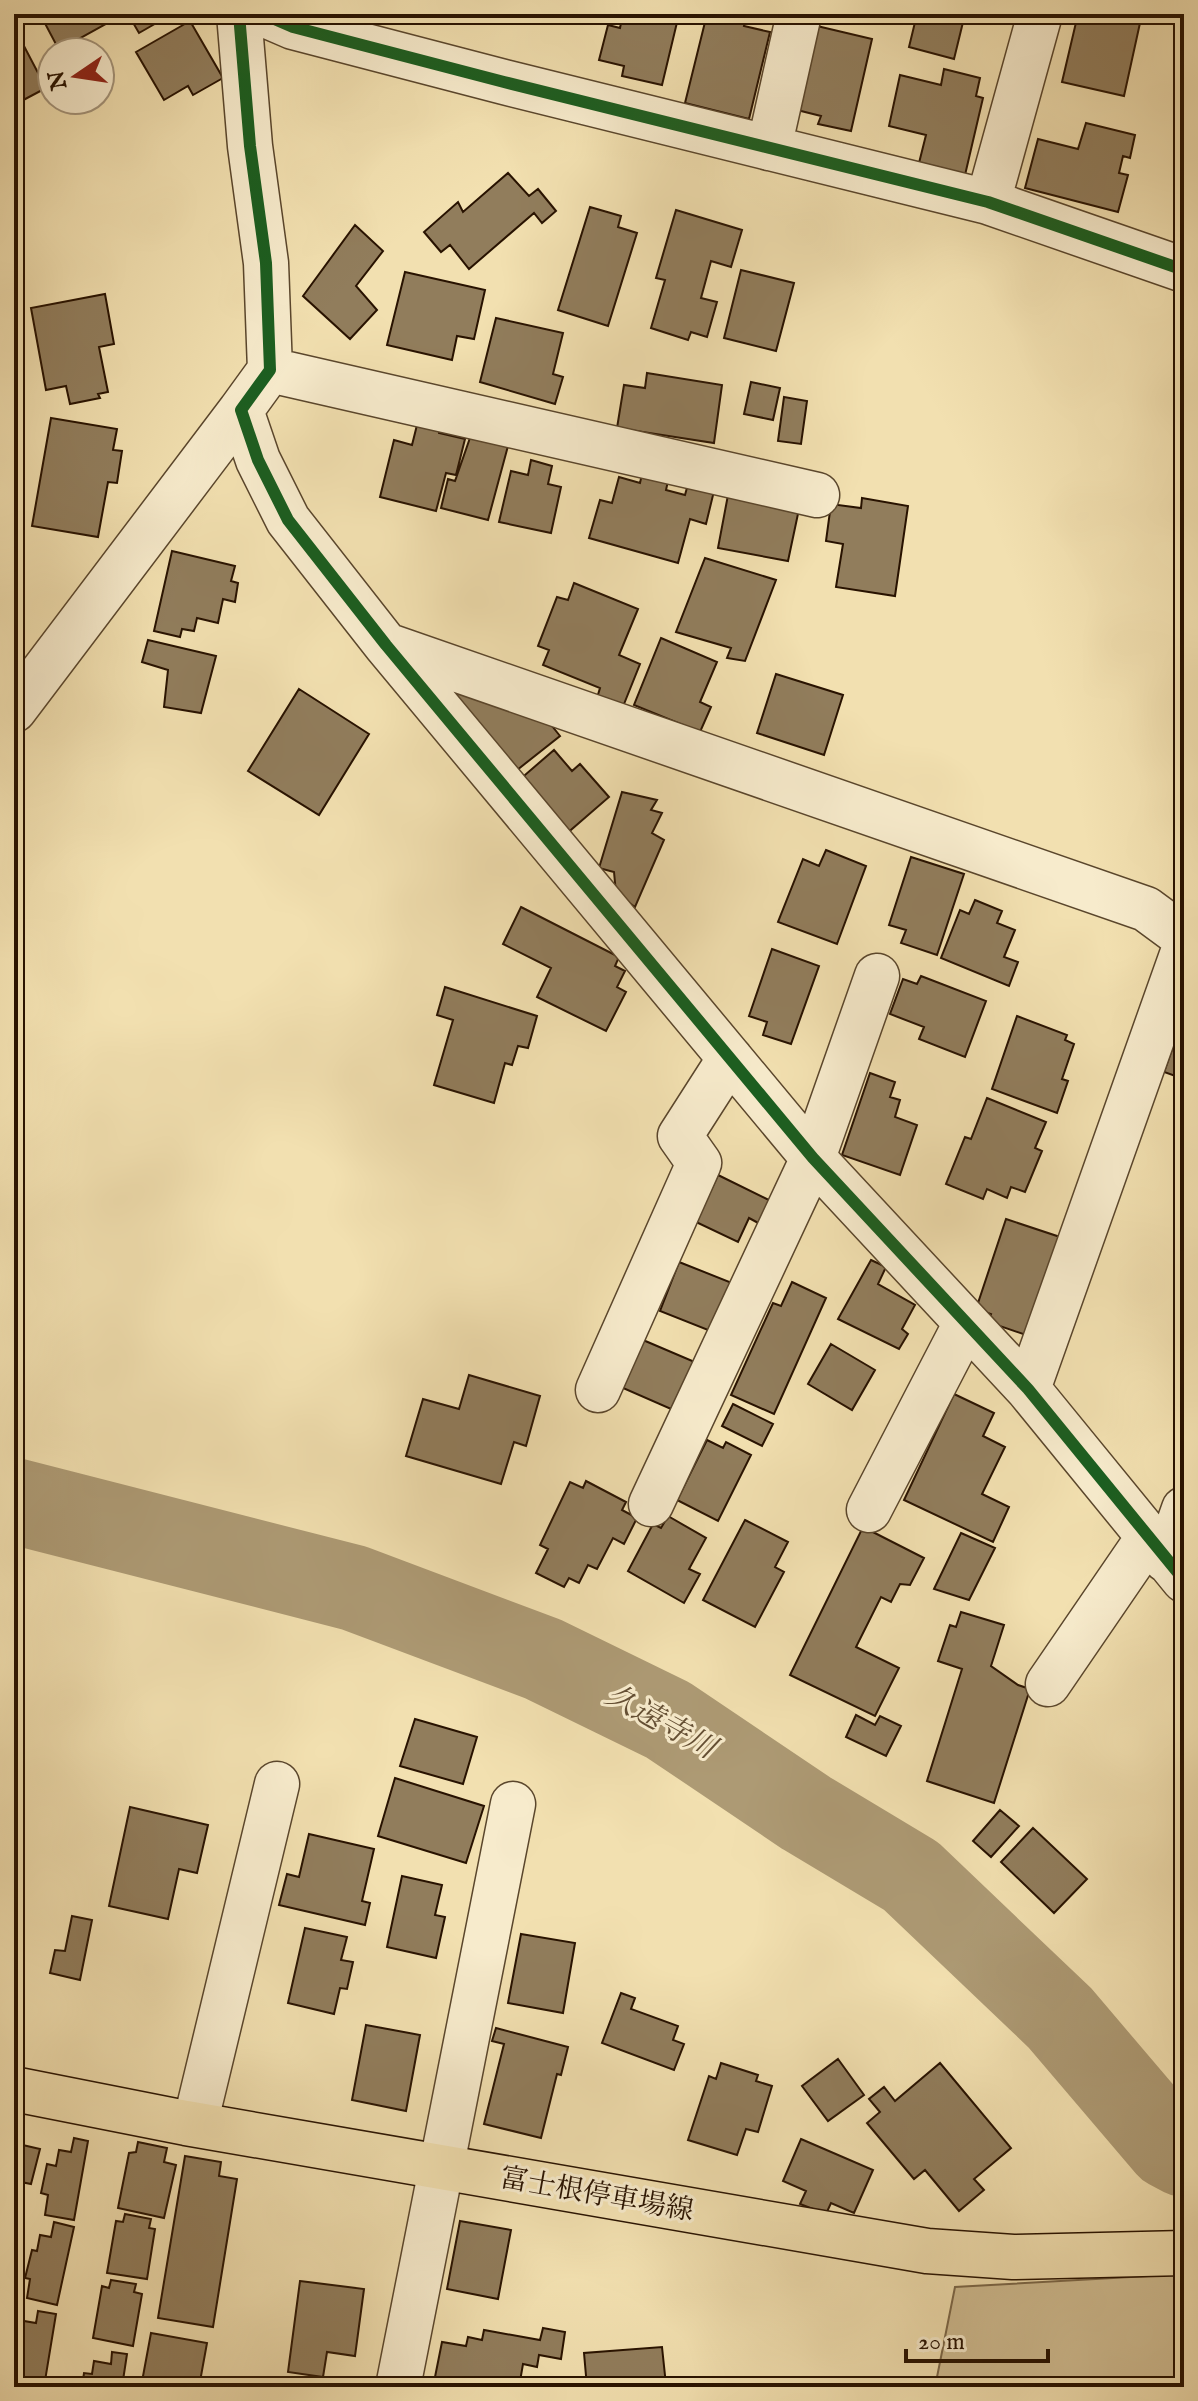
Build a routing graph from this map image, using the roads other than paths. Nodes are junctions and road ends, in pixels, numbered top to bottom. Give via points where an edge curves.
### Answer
1 (239, 14) edge
2 (263, 14) edge
3 (799, 14) edge
4 (1040, 14) edge
5 (769, 148) junction
6 (988, 202) junction
7 (1184, 270) edge
8 (270, 370) junction
9 (241, 410) junction
10 (817, 495) dead end
11 (386, 645) junction
12 (14, 710) edge
13 (1184, 937) edge
14 (1184, 949) edge
15 (877, 976) dead end
16 (730, 1058) junction
17 (813, 1158) junction
18 (966, 1323) junction
19 (1028, 1389) junction
20 (598, 1390) dead end
21 (651, 1504) dead end
22 (1184, 1509) edge
23 (869, 1510) dead end
24 (1166, 1559) edge
25 (1048, 1684) dead end
26 (277, 1784) dead end
27 (513, 1804) dead end
28 (14, 2089) edge
29 (195, 2124) junction
30 (443, 2167) junction
31 (1184, 2253) edge
32 (398, 2387) edge

1 - 8 street via 266,263
2 - 5 street via 323,35
3 - 5 street
4 - 6 street
5 - 6 street
6 - 7 street
8 - 9 street
8 - 10 street
9 - 11 street via 258,460 288,520
9 - 12 street
11 - 13 street via 1146,909
11 - 16 street
14 - 19 street
15 - 17 street
16 - 17 street
16 - 20 street via 680,1136 699,1163
17 - 18 street
17 - 21 street
18 - 19 street
18 - 23 street
19 - 24 street
22 - 24 street
24 - 25 street
26 - 29 street
27 - 30 street
28 - 29 main road, 富士根停車場線
29 - 30 main road, 富士根停車場線
30 - 31 main road, 富士根停車場線 via 927,2251 1013,2257
30 - 32 street

